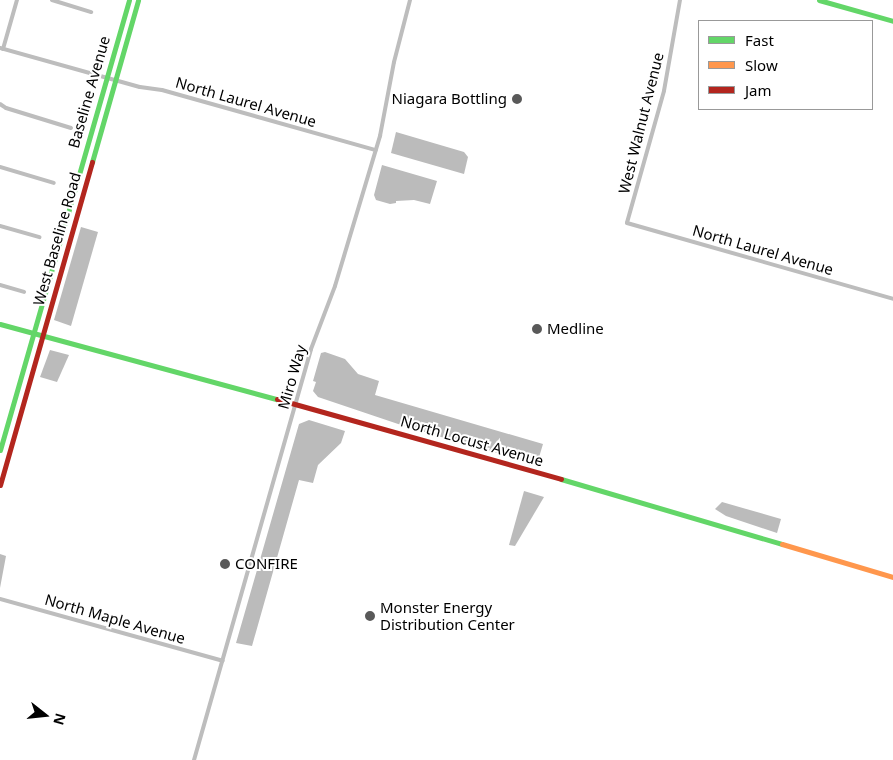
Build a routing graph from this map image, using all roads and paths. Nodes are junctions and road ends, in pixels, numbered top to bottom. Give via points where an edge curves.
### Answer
1 (17, 0) edge
2 (52, 0) edge
3 (129, 0) edge
4 (138, 0) edge
5 (410, 0) edge
6 (680, 0) edge
7 (819, 0) edge
8 (91, 12) dead end
9 (893, 21) edge
10 (1, 48) edge
11 (111, 79) junction
12 (0, 104) edge
13 (71, 128) dead end
14 (376, 150) junction
15 (0, 167) edge
16 (54, 183) dead end
17 (627, 223) joint
18 (0, 226) edge
19 (39, 237) dead end
20 (0, 285) edge
21 (24, 292) dead end
22 (893, 299) edge
23 (0, 324) edge
24 (33, 333) junction
25 (42, 336) junction
26 (295, 406) junction
27 (0, 450) edge
28 (0, 485) edge
29 (893, 577) edge
30 (0, 599) edge
31 (223, 661) junction
32 (194, 760) edge

1 - 10 street
2 - 8 street
3 - 11 main road, Baseline Avenue
4 - 11 main road, West Baseline Road
5 - 14 street, Miro Way via 396,50
6 - 17 street, West Walnut Avenue via 664,91
7 - 9 main road
10 - 11 street, North Laurel Avenue
11 - 14 street, North Laurel Avenue via 162,90
11 - 24 main road, Baseline Avenue
11 - 25 main road, West Baseline Road
12 - 13 street
14 - 26 street, Miro Way
15 - 16 street
17 - 22 street, North Laurel Avenue
18 - 19 street
20 - 21 street
23 - 24 main road, North Locust Avenue
24 - 25 main road, North Locust Avenue
24 - 27 main road, Baseline Avenue
25 - 26 main road, North Locust Avenue via 131,358
25 - 28 main road, West Baseline Road
26 - 29 main road, North Locust Avenue via 507,463
26 - 31 street, Miro Way
30 - 31 street, North Maple Avenue
31 - 32 street, Miro Way

